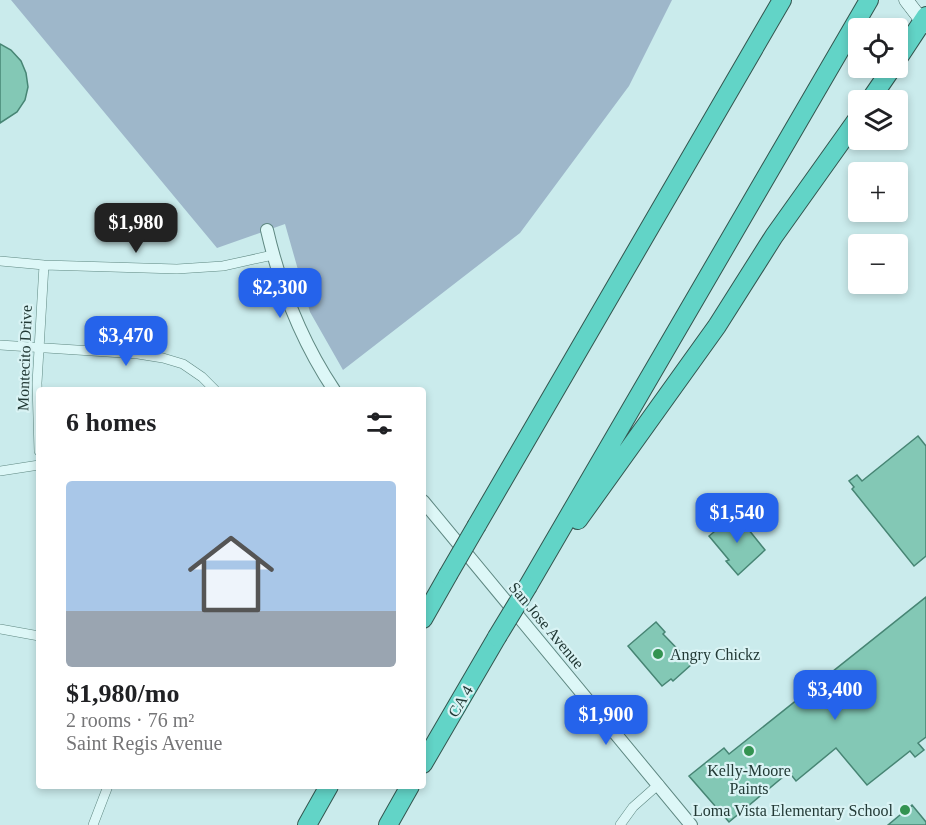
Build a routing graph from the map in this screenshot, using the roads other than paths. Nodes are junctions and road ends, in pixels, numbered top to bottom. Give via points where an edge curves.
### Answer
1 (782, 0) edge
2 (906, 0) edge
3 (868, 2) edge
4 (925, 21) edge
5 (908, 45) edge
6 (848, 132) edge
7 (267, 230) dead end
8 (273, 255) junction
9 (0, 261) edge
10 (44, 266) junction
11 (0, 345) edge
12 (39, 349) junction
13 (37, 387) edge
14 (212, 387) edge
15 (332, 387) edge
16 (36, 465) edge
17 (0, 471) edge
18 (426, 505) edge
19 (550, 549) junction
20 (426, 615) edge
21 (0, 629) edge
22 (36, 635) edge
23 (426, 759) edge
24 (659, 784) junction
25 (107, 789) edge
26 (327, 789) edge
27 (408, 789) edge
28 (93, 825) edge
29 (307, 825) edge
30 (387, 825) edge
31 (620, 825) edge
32 (692, 825) edge

1 - 20 highway, bridge
2 - 4 main road
3 - 19 highway, CA 4
4 - 5 highway
6 - 19 highway via 774,236 717,327 570,530
7 - 8 street
8 - 10 street via 206,268
8 - 15 street via 296,317
9 - 10 street
10 - 12 street, Montecito Drive
11 - 12 street
12 - 13 street, Montecito Drive
12 - 14 street via 163,357 183,364
16 - 17 street
18 - 24 street, San Jose Avenue
19 - 23 highway, CA 4 / CA 4, bridge
21 - 22 street
24 - 31 street
24 - 32 street, San Jose Avenue
25 - 28 street
26 - 29 highway
27 - 30 highway

